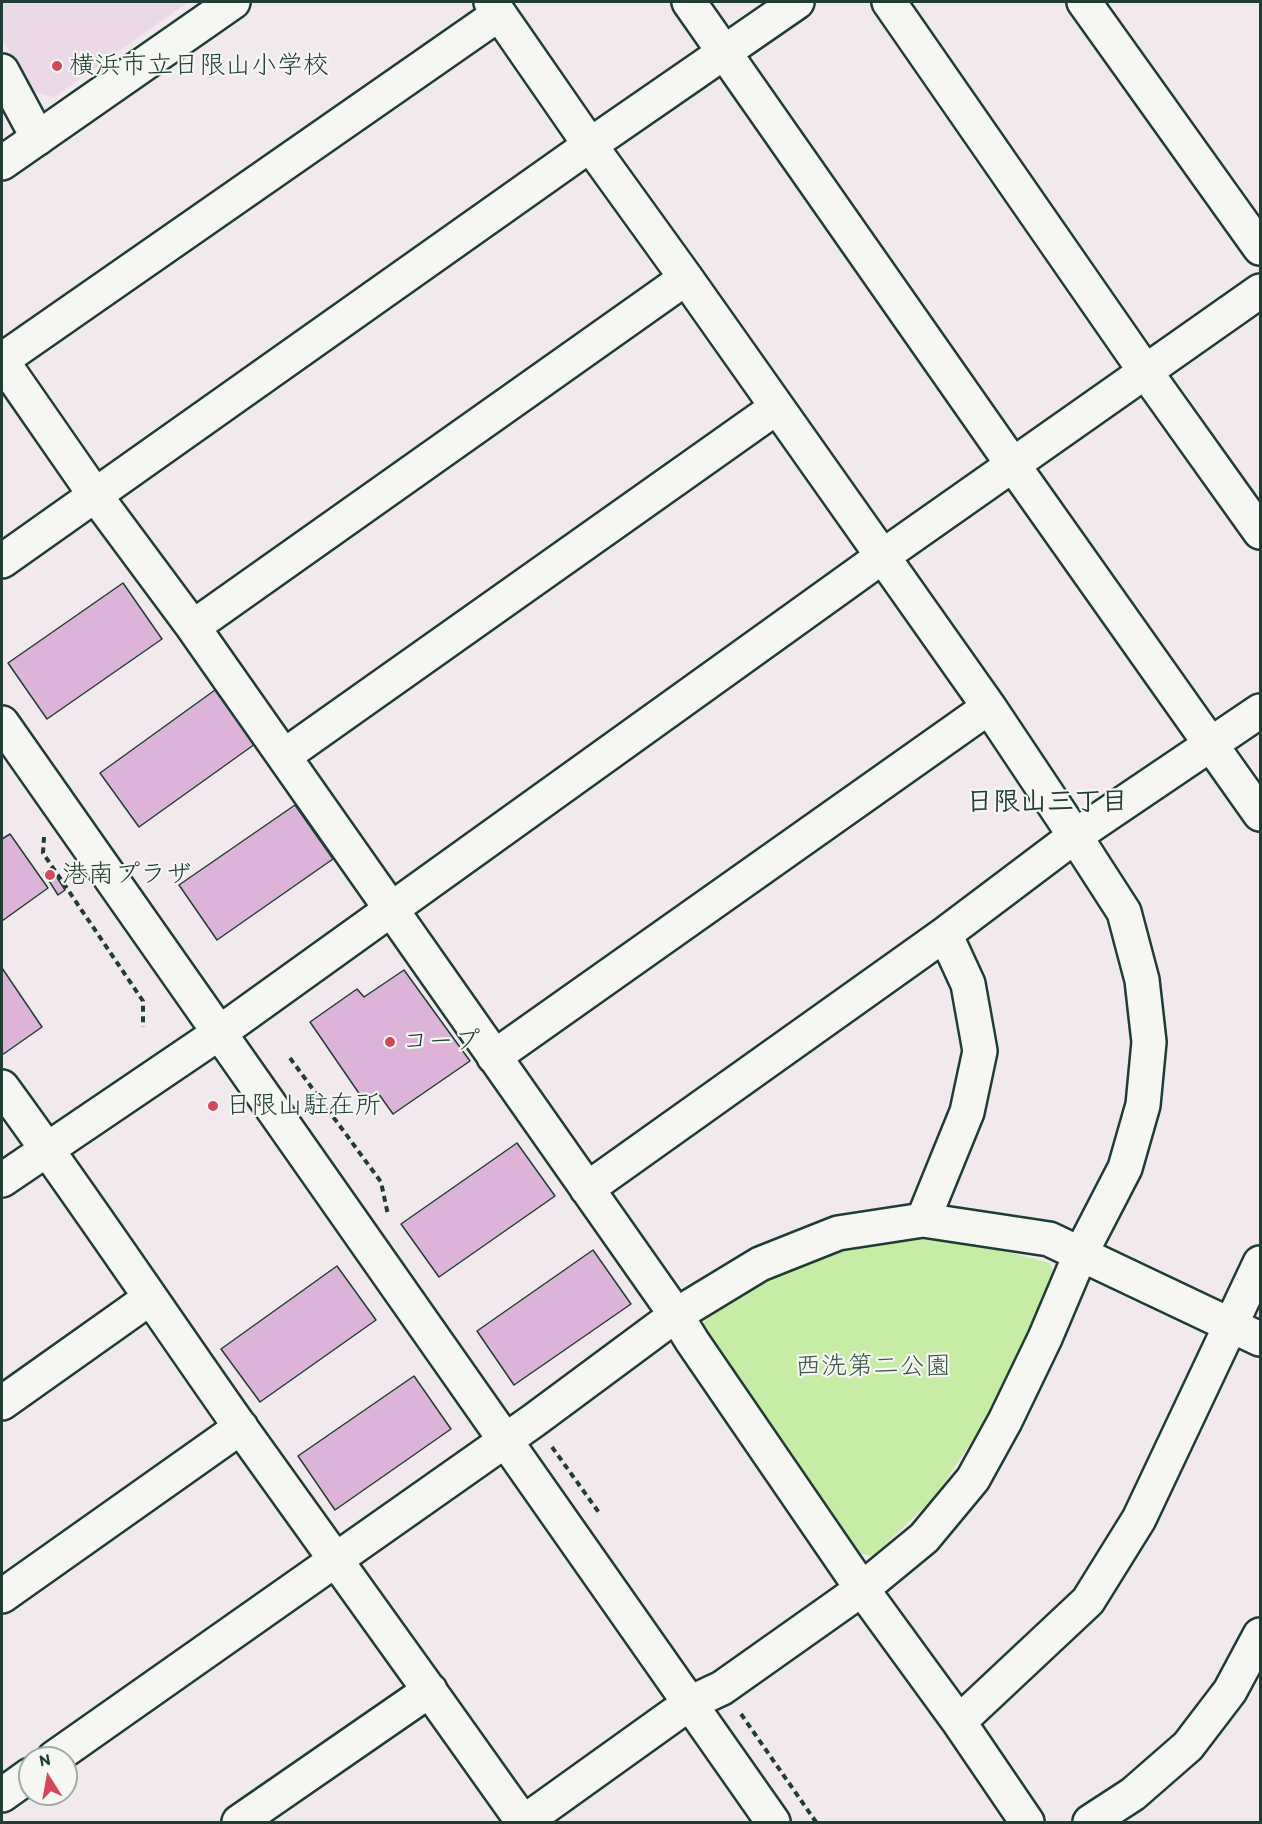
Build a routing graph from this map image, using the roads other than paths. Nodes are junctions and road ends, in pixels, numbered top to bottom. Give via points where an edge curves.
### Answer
1 (233, 2) edge
2 (689, 2) edge
3 (797, 2) edge
4 (889, 2) edge
5 (1084, 2) edge
6 (495, 8) edge
7 (724, 52) junction
8 (2, 71) edge
9 (38, 138) junction
10 (590, 145) junction
11 (2, 163) edge
12 (1260, 248) edge
13 (686, 278) junction
14 (1260, 291) edge
15 (2, 361) edge
16 (1145, 371) junction
17 (777, 407) junction
18 (1013, 465) junction
19 (95, 495) junction
20 (1260, 532) edge
21 (883, 556) junction
22 (2, 561) edge
23 (193, 627) junction
24 (989, 707) junction
25 (1260, 711) edge
26 (2, 723) edge
27 (1213, 744) junction
28 (284, 756) junction
29 (1260, 814) edge
30 (1075, 836) junction
31 (391, 910) junction
32 (945, 934) junction
33 (219, 1033) junction
34 (494, 1057) junction
35 (2, 1087) edge
36 (47, 1149) junction
37 (2, 1180) edge
38 (587, 1189) junction
39 (923, 1220) junction
40 (1081, 1254) junction
41 (1260, 1263) edge
42 (150, 1298) junction
43 (676, 1315) junction
44 (1246, 1332) edge
45 (2, 1403) edge
46 (240, 1427) junction
47 (506, 1440) junction
48 (335, 1559) junction
49 (862, 1589) junction
50 (2, 1596) edge
51 (1260, 1635) edge
52 (430, 1690) junction
53 (690, 1703) junction
54 (959, 1722) junction
55 (71, 1746) edge
56 (18, 1784) edge
57 (2, 1795) edge
58 (239, 1822) edge
59 (523, 1822) edge
60 (773, 1822) edge
61 (1027, 1822) edge
62 (1090, 1822) edge

1 - 9 street
2 - 7 street
3 - 7 street
4 - 16 street
5 - 12 street
6 - 10 street
6 - 15 street
7 - 10 street
7 - 18 street
8 - 9 street
9 - 11 street
10 - 13 street
10 - 19 street
13 - 17 street
13 - 23 street
14 - 16 street
15 - 19 street
16 - 18 street
16 - 20 street
17 - 21 street
17 - 28 street
18 - 21 street
18 - 27 street
19 - 22 street
19 - 23 street
21 - 24 street
21 - 31 street
23 - 28 street
24 - 30 street
24 - 34 street
25 - 27 street
26 - 33 street
27 - 29 street
27 - 30 street
28 - 31 street
30 - 32 street
30 - 40 street via 1124,912 1142,980 1149,1042 1143,1105 1125,1168
31 - 33 street
31 - 34 street
32 - 38 street
32 - 39 street via 968,984 980,1051 967,1112
33 - 36 street
33 - 47 street
34 - 38 street
35 - 36 street
36 - 37 street
36 - 42 street
38 - 43 street
39 - 40 street via 1049,1239
39 - 43 street via 838,1233 760,1264
40 - 44 street
40 - 49 street via 1045,1338 973,1479 924,1538
41 - 44 street
42 - 45 street
42 - 46 street
43 - 47 street
43 - 49 street
44 - 54 street via 1088,1601
46 - 48 street
46 - 50 street
47 - 48 street
47 - 53 street
48 - 52 street
48 - 55 street
49 - 53 street via 722,1688
49 - 54 street
51 - 62 street via 1230,1691 1188,1746 1133,1794
52 - 58 street
52 - 59 street
53 - 59 street
53 - 60 street
54 - 61 street
56 - 57 street

